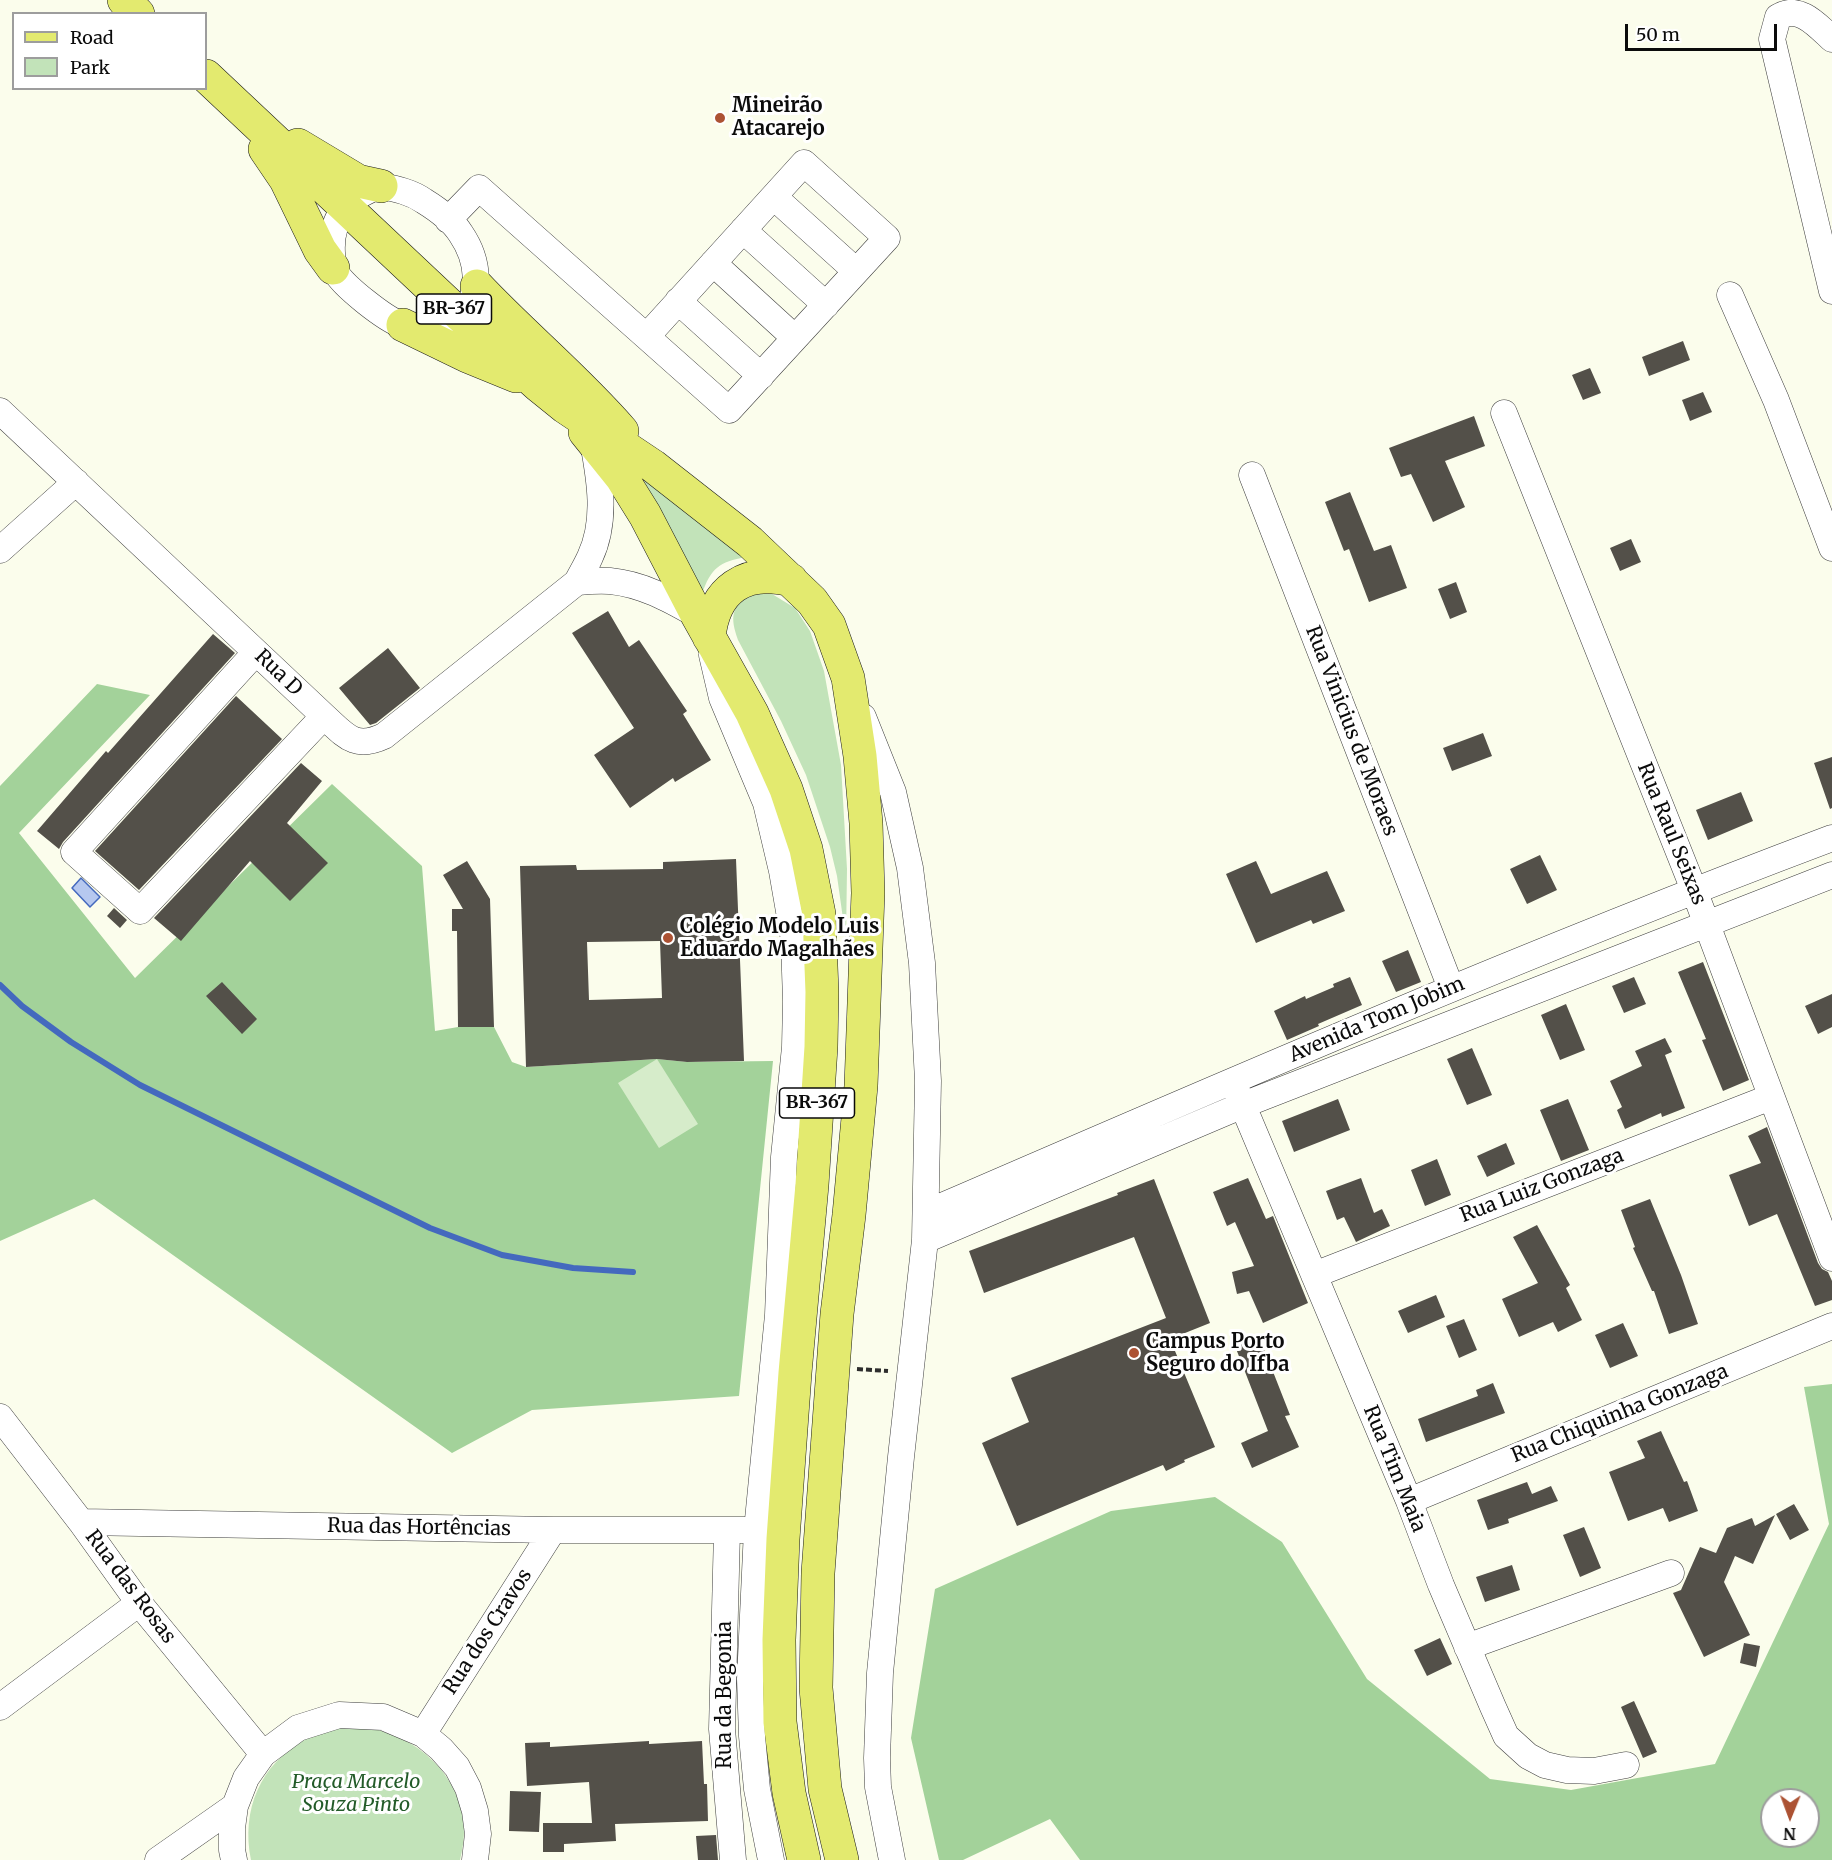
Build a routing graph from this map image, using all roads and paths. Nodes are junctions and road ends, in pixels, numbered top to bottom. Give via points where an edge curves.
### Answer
1 (124, 0) edge
2 (136, 12) edge
3 (1832, 39) edge
4 (207, 77) edge
5 (236, 105) junction
6 (381, 186) junction
7 (774, 197) junction
8 (344, 207) junction
9 (448, 220) junction
10 (743, 230) junction
11 (713, 263) junction
12 (333, 268) junction
13 (856, 271) junction
14 (477, 286) junction
15 (1832, 291) edge
16 (1730, 294) dead end
17 (678, 301) junction
18 (826, 305) junction
19 (460, 315) junction
20 (402, 325) junction
21 (647, 336) junction
22 (795, 338) junction
23 (761, 376) junction
24 (539, 386) junction
25 (565, 408) junction
26 (0, 411) edge
27 (1504, 413) dead end
28 (593, 442) junction
29 (653, 466) junction
30 (1252, 475) dead end
31 (76, 482) junction
32 (1832, 548) edge
33 (0, 550) edge
34 (791, 580) junction
35 (577, 582) junction
36 (703, 626) junction
37 (256, 652) junction
38 (848, 678) junction
39 (324, 716) junction
40 (1832, 838) edge
41 (1832, 875) edge
42 (1694, 890) junction
43 (1707, 924) junction
44 (1443, 992) junction
45 (1447, 1025) junction
46 (1232, 1081) junction
47 (1771, 1097) junction
48 (1243, 1105) junction
49 (812, 1185) junction
50 (926, 1213) junction
51 (925, 1240) junction
52 (1832, 1258) edge
53 (1314, 1275) junction
54 (778, 1315) junction
55 (1832, 1326) edge
56 (4, 1430) edge
57 (1409, 1501) junction
58 (81, 1522) junction
59 (554, 1530) junction
60 (757, 1530) junction
61 (727, 1531) junction
62 (1671, 1573) dead end
63 (139, 1603) junction
64 (1467, 1647) junction
65 (0, 1707) edge
66 (423, 1734) junction
67 (263, 1754) junction
68 (1626, 1765) dead end
69 (235, 1806) junction
70 (477, 1859) edge
71 (158, 1860) edge
72 (234, 1860) edge
73 (733, 1860) edge
74 (771, 1860) edge
75 (804, 1860) edge
76 (842, 1860) edge
77 (892, 1860) edge

1 - 2 main road
3 - 15 street via 1811,19 1785,12 1778,17 1772,39
4 - 5 main road, BR-367
5 - 6 main road via 358,181
5 - 8 main road, BR-367
5 - 12 main road via 286,180
6 - 8 street
6 - 9 street via 400,189 424,201
7 - 10 street
7 - 13 street
7 - 13 street via 804,163 887,238
8 - 12 street via 334,232
8 - 19 main road, BR-367
9 - 14 street via 466,243
9 - 21 street via 479,188
10 - 11 street
10 - 18 street
11 - 17 street
11 - 22 street
12 - 20 street via 364,300
13 - 18 street
14 - 19 street via 471,303
14 - 29 main road via 597,402
16 - 32 street via 1776,400
17 - 21 street
17 - 23 street
18 - 22 street
19 - 20 street via 434,326
19 - 24 main road, BR-367
20 - 24 main road
21 - 23 street via 729,410
22 - 23 street
24 - 25 main road, BR-367
25 - 28 main road, BR-367
25 - 29 main road, BR-367
26 - 31 street, Rua D
27 - 42 street, Rua Raul Seixas
28 - 35 street, Rua D via 601,499 599,528 591,556
28 - 36 main road, BR-367 via 645,515
29 - 34 main road, BR-367 via 750,542
30 - 44 street, Rua Vinicius de Moraes
31 - 33 street
31 - 37 street, Rua D
34 - 36 main road via 758,576 742,582 728,591 711,620
34 - 38 main road, BR-367 via 829,626
35 - 36 street via 609,580 640,586 669,598
35 - 39 street, Rua D via 384,736 358,743
36 - 49 main road, BR-367 via 752,713 786,789 806,849 819,914 821,1047
36 - 54 street via 722,698 766,803 794,940 795,1047 784,1156
37 - 39 street, Rua D
37 - 39 street via 74,852 140,910
38 - 50 street via 893,792 910,868 928,1081
38 - 76 main road, BR-367 via 866,823 865,994 861,1086 824,1485 816,1688 825,1789
40 - 42 street, Avenida Tom Jobim
41 - 43 street, Avenida Tom Jobim
42 - 43 street, Rua Raul Seixas
42 - 44 street, Avenida Tom Jobim
43 - 45 street, Avenida Tom Jobim
43 - 47 street, Rua Raul Seixas
44 - 45 street, Rua Vinicius de Moraes
44 - 46 street, Avenida Tom Jobim
45 - 48 street, Avenida Tom Jobim
46 - 48 street, Rua Tim Maia
46 - 50 street, Avenida Tom Jobim
47 - 52 street, Rua Raul Seixas
47 - 53 street, Rua Luiz Gonzaga
48 - 51 street, Avenida Tom Jobim
48 - 53 street, Rua Tim Maia
49 - 54 main road
49 - 75 main road, BR-367 via 795,1373 779,1640 780,1722 789,1793
50 - 51 street
51 - 77 street via 880,1673 878,1787
53 - 57 street, Rua Tim Maia
54 - 60 street
55 - 57 street, Rua Chiquinha Gonzaga
56 - 58 street, Rua das Rosas
57 - 64 street, Rua Tim Maia
58 - 59 street, Rua das Hortências
58 - 63 street, Rua das Rosas
59 - 61 street, Rua das Hortências
59 - 66 street, Rua dos Cravos
60 - 61 street, Rua das Hortências
60 - 74 street via 750,1679 752,1736 757,1789
61 - 73 street, Rua da Begonia via 722,1729
62 - 64 street
63 - 65 street
63 - 67 street, Rua das Rosas
64 - 68 street, Rua Tim Maia via 1506,1736 1528,1756 1567,1770 1594,1771
66 - 67 street via 383,1717 339,1715 298,1728
66 - 70 street via 457,1767 468,1788 478,1834
67 - 69 street via 246,1779
69 - 71 street
69 - 72 street

